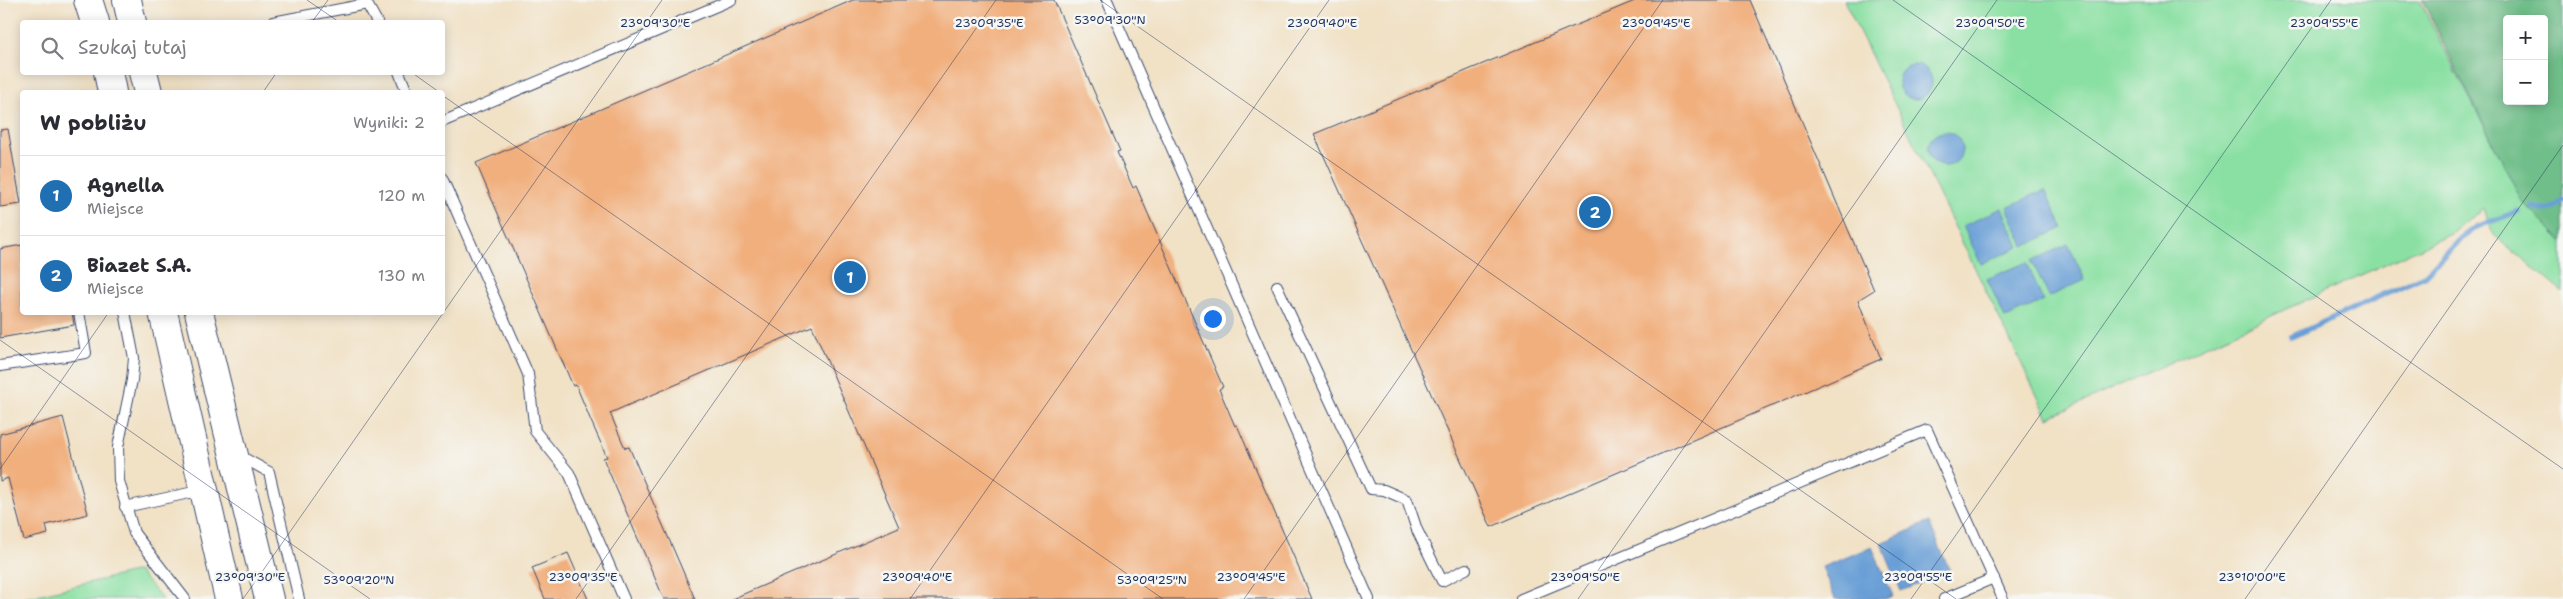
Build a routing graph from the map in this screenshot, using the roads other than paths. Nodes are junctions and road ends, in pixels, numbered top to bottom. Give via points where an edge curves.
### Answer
1 (88, 0) edge
2 (731, 0) edge
3 (1107, 0) edge
4 (94, 20) edge
5 (283, 20) edge
6 (376, 20) edge
7 (109, 75) edge
8 (400, 75) edge
9 (112, 90) edge
10 (406, 90) edge
11 (445, 121) edge
12 (445, 185) edge
13 (1277, 286) dead end
14 (80, 315) edge
15 (126, 315) edge
16 (163, 315) edge
17 (200, 315) edge
18 (0, 366) edge
19 (232, 452) junction
20 (203, 489) junction
21 (126, 507) junction
22 (1466, 569) dead end
23 (1994, 578) junction
24 (185, 599) edge
25 (229, 599) edge
26 (269, 599) edge
27 (299, 599) edge
28 (624, 599) edge
29 (1369, 599) edge
30 (1521, 599) edge
31 (1944, 599) edge
32 (2003, 599) edge

1 - 4 highway
2 - 11 lane
3 - 29 lane
5 - 6 lane via 367,4
7 - 9 highway
8 - 10 lane
12 - 28 lane via 528,374 535,431 568,473
13 - 22 lane via 1371,490 1384,490 1407,500 1417,530 1442,581
14 - 18 lane via 86,353
15 - 21 lane via 134,358 118,448 119,481
16 - 20 highway
17 - 19 highway
19 - 26 highway
19 - 27 lane via 270,472
20 - 21 lane
20 - 25 highway
21 - 24 lane via 140,545
23 - 30 lane via 1927,430
23 - 31 lane
23 - 32 lane

